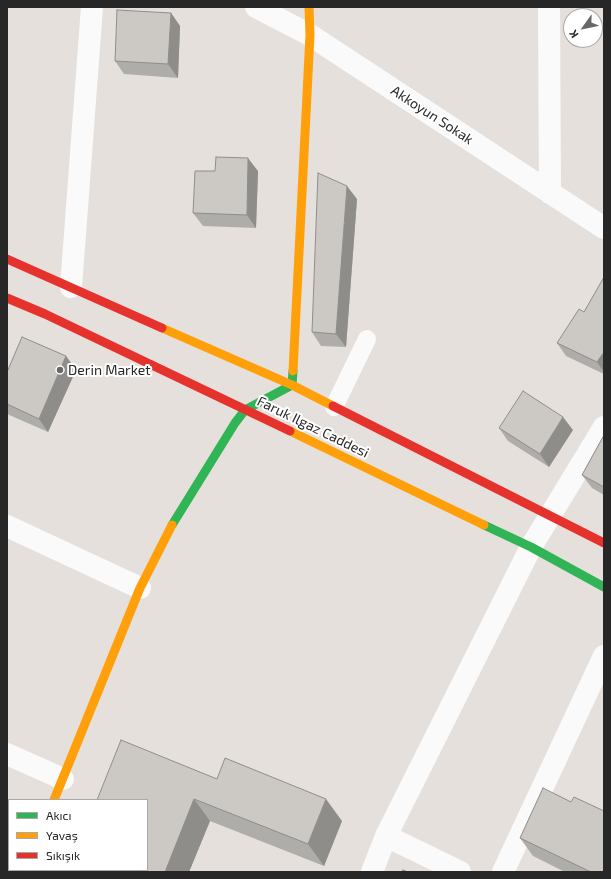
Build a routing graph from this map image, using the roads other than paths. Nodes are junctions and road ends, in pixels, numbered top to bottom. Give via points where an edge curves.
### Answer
1 (92, 7) edge
2 (256, 7) edge
3 (309, 7) edge
4 (549, 7) edge
5 (310, 35) junction
6 (550, 193) junction
7 (604, 228) edge
8 (7, 259) edge
9 (71, 287) junction
10 (7, 298) edge
11 (367, 339) dead end
12 (292, 385) junction
13 (334, 407) junction
14 (245, 410) junction
15 (604, 427) edge
16 (550, 517) junction
17 (7, 526) edge
18 (604, 543) edge
19 (531, 547) junction
20 (604, 587) edge
21 (140, 588) junction
22 (604, 656) edge
23 (7, 754) edge
24 (63, 779) junction
25 (54, 799) edge
26 (386, 836) junction
27 (372, 872) edge
28 (460, 872) edge
29 (503, 872) edge

1 - 9 street
2 - 5 street, Akkoyun Sokak
3 - 5 street
4 - 6 street
5 - 6 street, Akkoyun Sokak
5 - 12 street
6 - 7 street, Akkoyun Sokak
8 - 9 street, Faruk Ilgaz Caddesi
9 - 12 street, Faruk Ilgaz Caddesi
10 - 14 street, Faruk Ilgaz Caddesi
11 - 13 lane
12 - 13 street, Faruk Ilgaz Caddesi
12 - 14 street
13 - 16 street, Faruk Ilgaz Caddesi
14 - 19 street, Faruk Ilgaz Caddesi
14 - 21 street via 177,515
15 - 16 street
16 - 18 street, Faruk Ilgaz Caddesi
16 - 19 street
17 - 21 street
19 - 20 street, Faruk Ilgaz Caddesi
19 - 26 street
21 - 24 street
22 - 29 street
23 - 24 street
24 - 25 street
26 - 27 street
26 - 28 street

